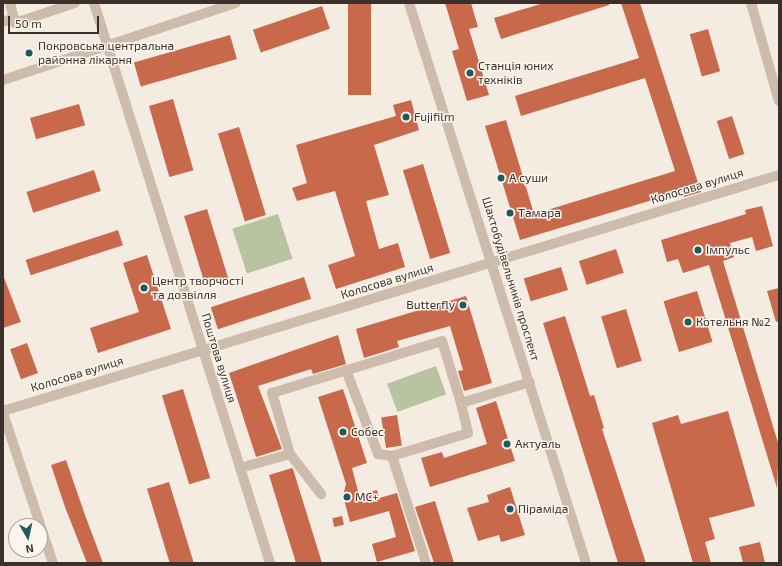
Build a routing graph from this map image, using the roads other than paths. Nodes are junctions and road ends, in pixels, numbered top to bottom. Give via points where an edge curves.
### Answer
1 (10, 3) edge
2 (76, 3) edge
3 (94, 3) edge
4 (236, 3) edge
5 (409, 3) edge
6 (751, 3) edge
7 (14, 18) junction
8 (3, 22) edge
9 (109, 45) junction
10 (3, 80) edge
11 (779, 101) edge
12 (779, 175) edge
13 (493, 263) junction
14 (203, 349) junction
15 (346, 370) junction
16 (530, 382) junction
17 (461, 403) junction
18 (3, 412) edge
19 (290, 454) junction
20 (392, 456) junction
21 (240, 468) junction
22 (321, 494) dead end
23 (53, 563) edge
24 (270, 563) edge
25 (426, 563) edge
26 (586, 563) edge

1 - 7 street
2 - 7 street via 15,23
3 - 9 street, Поштова вулиця
4 - 9 street
5 - 13 street, Шахтобудівельників проспект
6 - 11 street
7 - 8 street
9 - 10 street
9 - 14 street, Поштова вулиця
12 - 13 street, Колосова вулиця
13 - 14 street, Колосова вулиця
13 - 16 street, Шахтобудівельників проспект
14 - 18 street, Колосова вулиця
14 - 21 street, Поштова вулиця
15 - 17 street via 442,341
15 - 19 street via 272,393
15 - 20 street via 378,454
16 - 17 street
16 - 26 street, Шахтобудівельників проспект
17 - 20 street via 468,433
18 - 23 street
19 - 21 street
19 - 22 street
20 - 25 street
21 - 24 street, Поштова вулиця

